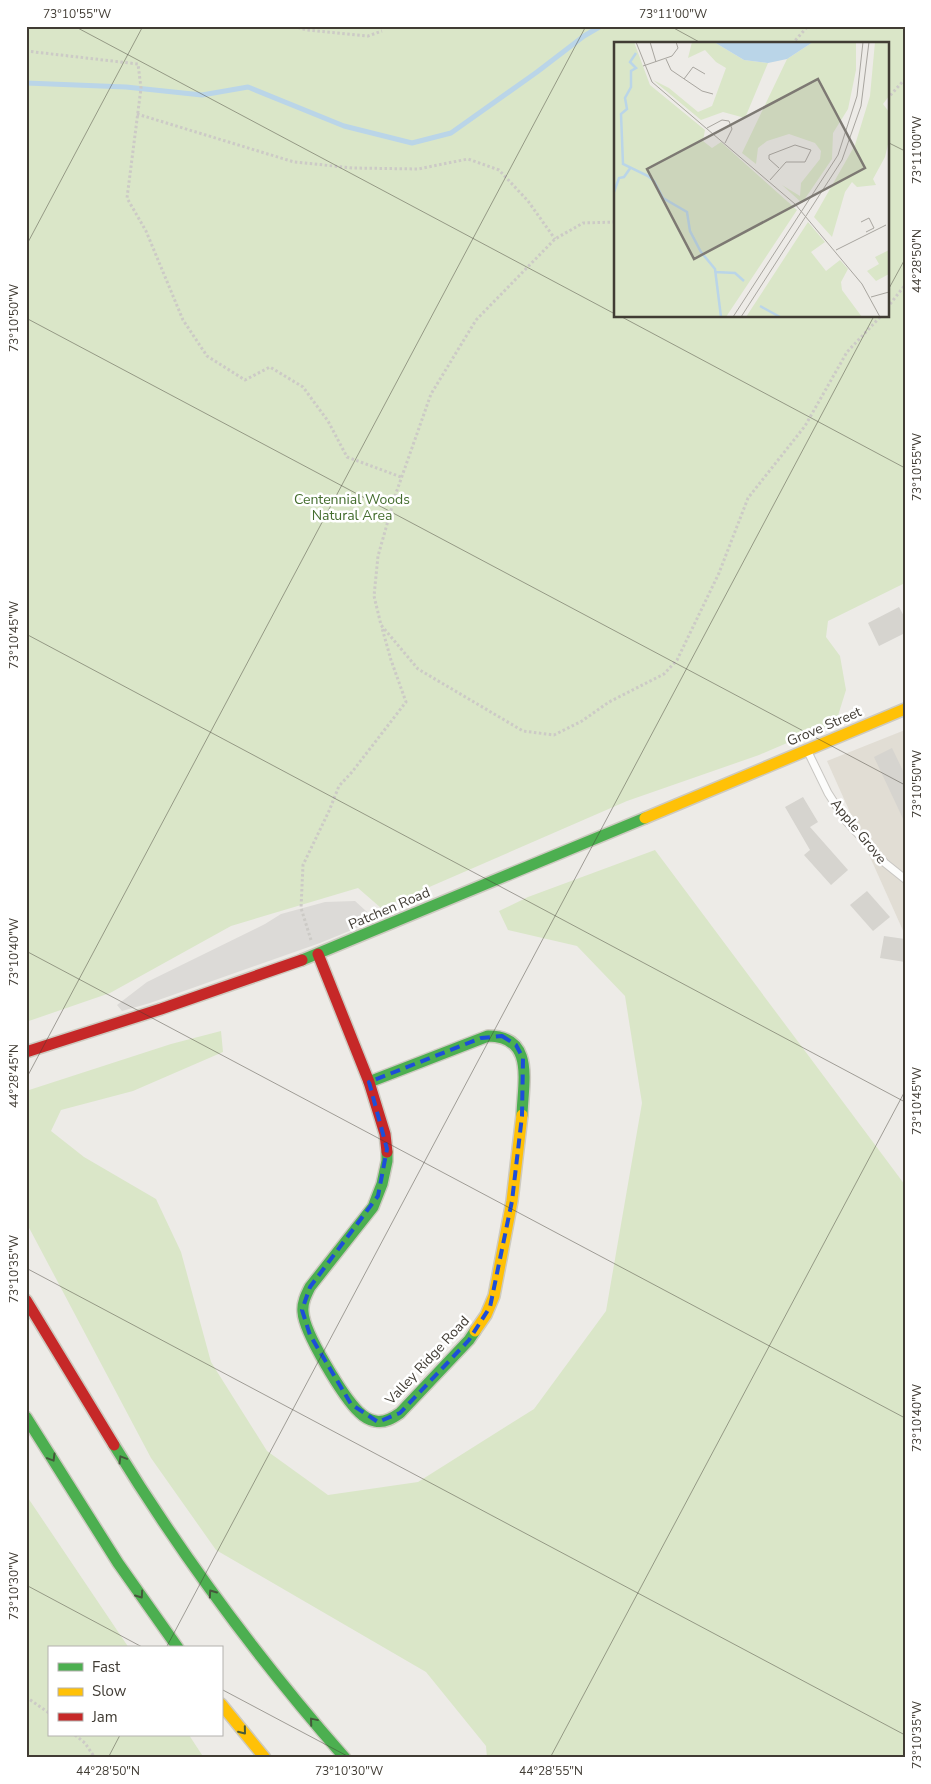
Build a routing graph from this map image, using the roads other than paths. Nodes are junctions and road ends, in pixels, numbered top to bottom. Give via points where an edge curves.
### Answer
1 (905, 709) edge
2 (807, 750) junction
3 (755, 771) joint
4 (905, 879) edge
5 (318, 954) junction
6 (26, 1052) edge
7 (370, 1082) junction
8 (26, 1300) edge
9 (26, 1417) edge
10 (177, 1646) edge
11 (222, 1705) edge
12 (265, 1758) edge
13 (345, 1758) edge

1 - 2 main road, Grove Street
2 - 3 main road, Grove Street
2 - 4 lane, Apple Grove via 846,821 885,863
3 - 5 main road, Patchen Road
5 - 6 main road, Patchen Road
5 - 7 main road, Valley Ridge Road
7 - 7 main road, Valley Ridge Road via 388,1149 382,1184 370,1213 310,1287 302,1310 310,1335 351,1404 364,1416 378,1422 400,1413 470,1340 490,1307 512,1201 522,1116 523,1058 509,1040 502,1036 488,1036
13 -> 8 main road via 262,1660 163,1524
9 -> 10 main road via 69,1487
11 -> 12 main road

